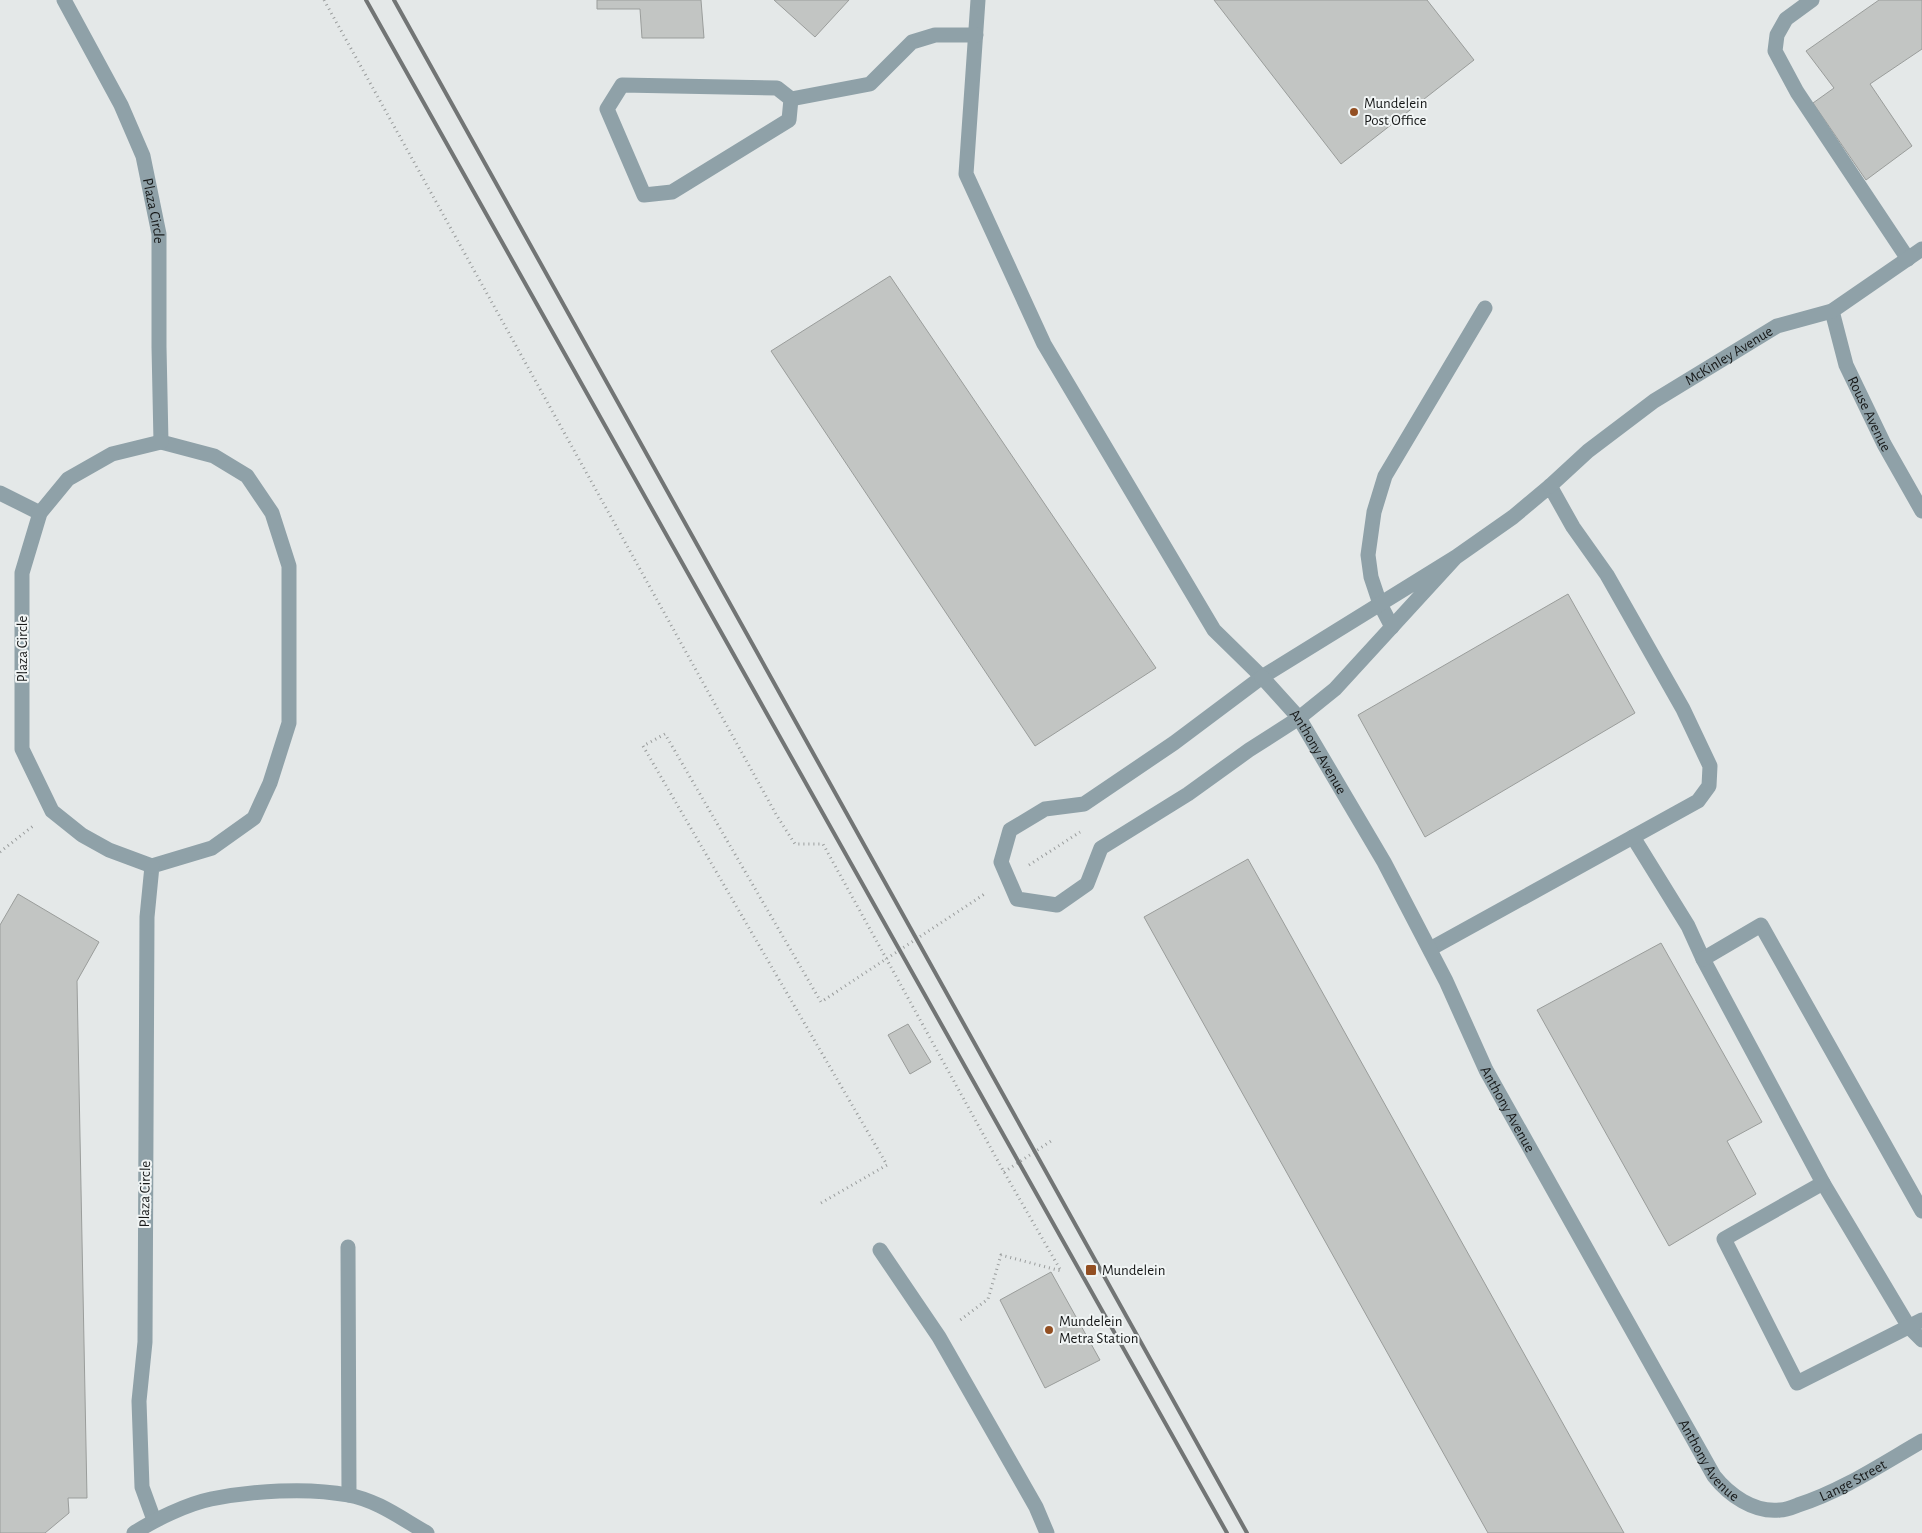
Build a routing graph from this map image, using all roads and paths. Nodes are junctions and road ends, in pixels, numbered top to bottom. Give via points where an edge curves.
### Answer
1 (64, 0) edge
2 (324, 0) edge
3 (978, 0) edge
4 (1812, 0) edge
5 (976, 35) junction
6 (792, 99) junction
7 (1922, 249) edge
8 (1908, 259) junction
9 (1485, 308) dead end
10 (1832, 311) junction
11 (161, 442) junction
12 (1550, 486) junction
13 (0, 492) edge
14 (1922, 511) edge
15 (40, 514) junction
16 (1456, 557) junction
17 (1380, 604) junction
18 (1392, 627) junction
19 (1262, 677) junction
20 (1300, 718) junction
21 (52, 811) junction
22 (1633, 837) junction
23 (1052, 850) dead end
24 (0, 852) edge
25 (152, 866) junction
26 (1027, 866) dead end
27 (994, 888) dead end
28 (1430, 949) junction
29 (1703, 959) junction
30 (1051, 1141) dead end
31 (1004, 1172) junction
32 (1823, 1183) junction
33 (821, 1203) dead end
34 (1922, 1211) edge
35 (348, 1247) dead end
36 (880, 1250) dead end
37 (1916, 1323) edge
38 (939, 1337) junction
39 (1922, 1340) edge
40 (1922, 1441) edge
41 (349, 1495) junction
42 (1781, 1510) joint
43 (154, 1520) junction
44 (134, 1533) edge
45 (427, 1533) edge
46 (1047, 1533) edge

1 - 11 street, Plaza Circle via 122,105 143,156 159,234
2 - 31 path via 777,816 795,844 823,844
3 - 5 street, Anthony Avenue
4 - 8 street via 1786,18 1777,35 1775,51 1797,92
5 - 6 street via 935,35 912,42 870,84
5 - 19 street, Anthony Avenue via 966,174 1044,344 1214,630
6 - 6 street via 777,88 622,85 607,109 644,195 672,192 789,120
7 - 8 street, McKinley Avenue
8 - 10 street, McKinley Avenue
9 - 17 street via 1385,476 1374,512 1368,555 1371,578
10 - 12 street, McKinley Avenue via 1777,326 1662,396 1588,451
10 - 14 street, Rouse Avenue via 1846,365 1884,444
11 - 15 street, Plaza Circle via 112,454 68,479
11 - 25 street, Plaza Circle via 214,456 247,476 272,514 289,566 289,723 270,783 254,818 212,848
12 - 16 street, McKinley Avenue
12 - 22 street via 1573,527 1607,574 1683,709 1710,766 1709,786 1698,801
13 - 15 street
15 - 21 street, Plaza Circle via 22,573 22,749
16 - 17 street
16 - 18 street
17 - 18 street
17 - 19 street
18 - 20 street via 1335,689
19 - 20 street, Anthony Avenue
19 - 20 street via 1174,743 1084,804 1046,809 1010,830 1001,862 1016,899 1057,905 1087,884 1101,848
20 - 28 street, Anthony Avenue via 1384,862
21 - 24 path
21 - 25 street, Plaza Circle via 109,850
22 - 28 street
22 - 29 street via 1688,926
23 - 26 path
25 - 43 street, Plaza Circle via 147,916 145,1342 139,1401 142,1487
27 - 33 path via 821,1002 665,734 643,746 886,1165
28 - 42 street, Anthony Avenue via 1486,1070 1714,1476 1724,1489 1742,1501 1765,1510
29 - 32 street
29 - 34 street via 1761,925
30 - 31 path
31 - 38 path via 1062,1271 1001,1255 988,1299
32 - 37 street
32 - 37 street via 1724,1239 1797,1383
35 - 41 street
36 - 38 street
37 - 39 street
38 - 46 street via 1036,1507
40 - 42 street, Lange Street via 1823,1497
41 - 43 street via 292,1489 210,1499
41 - 45 street via 375,1503
43 - 44 street

